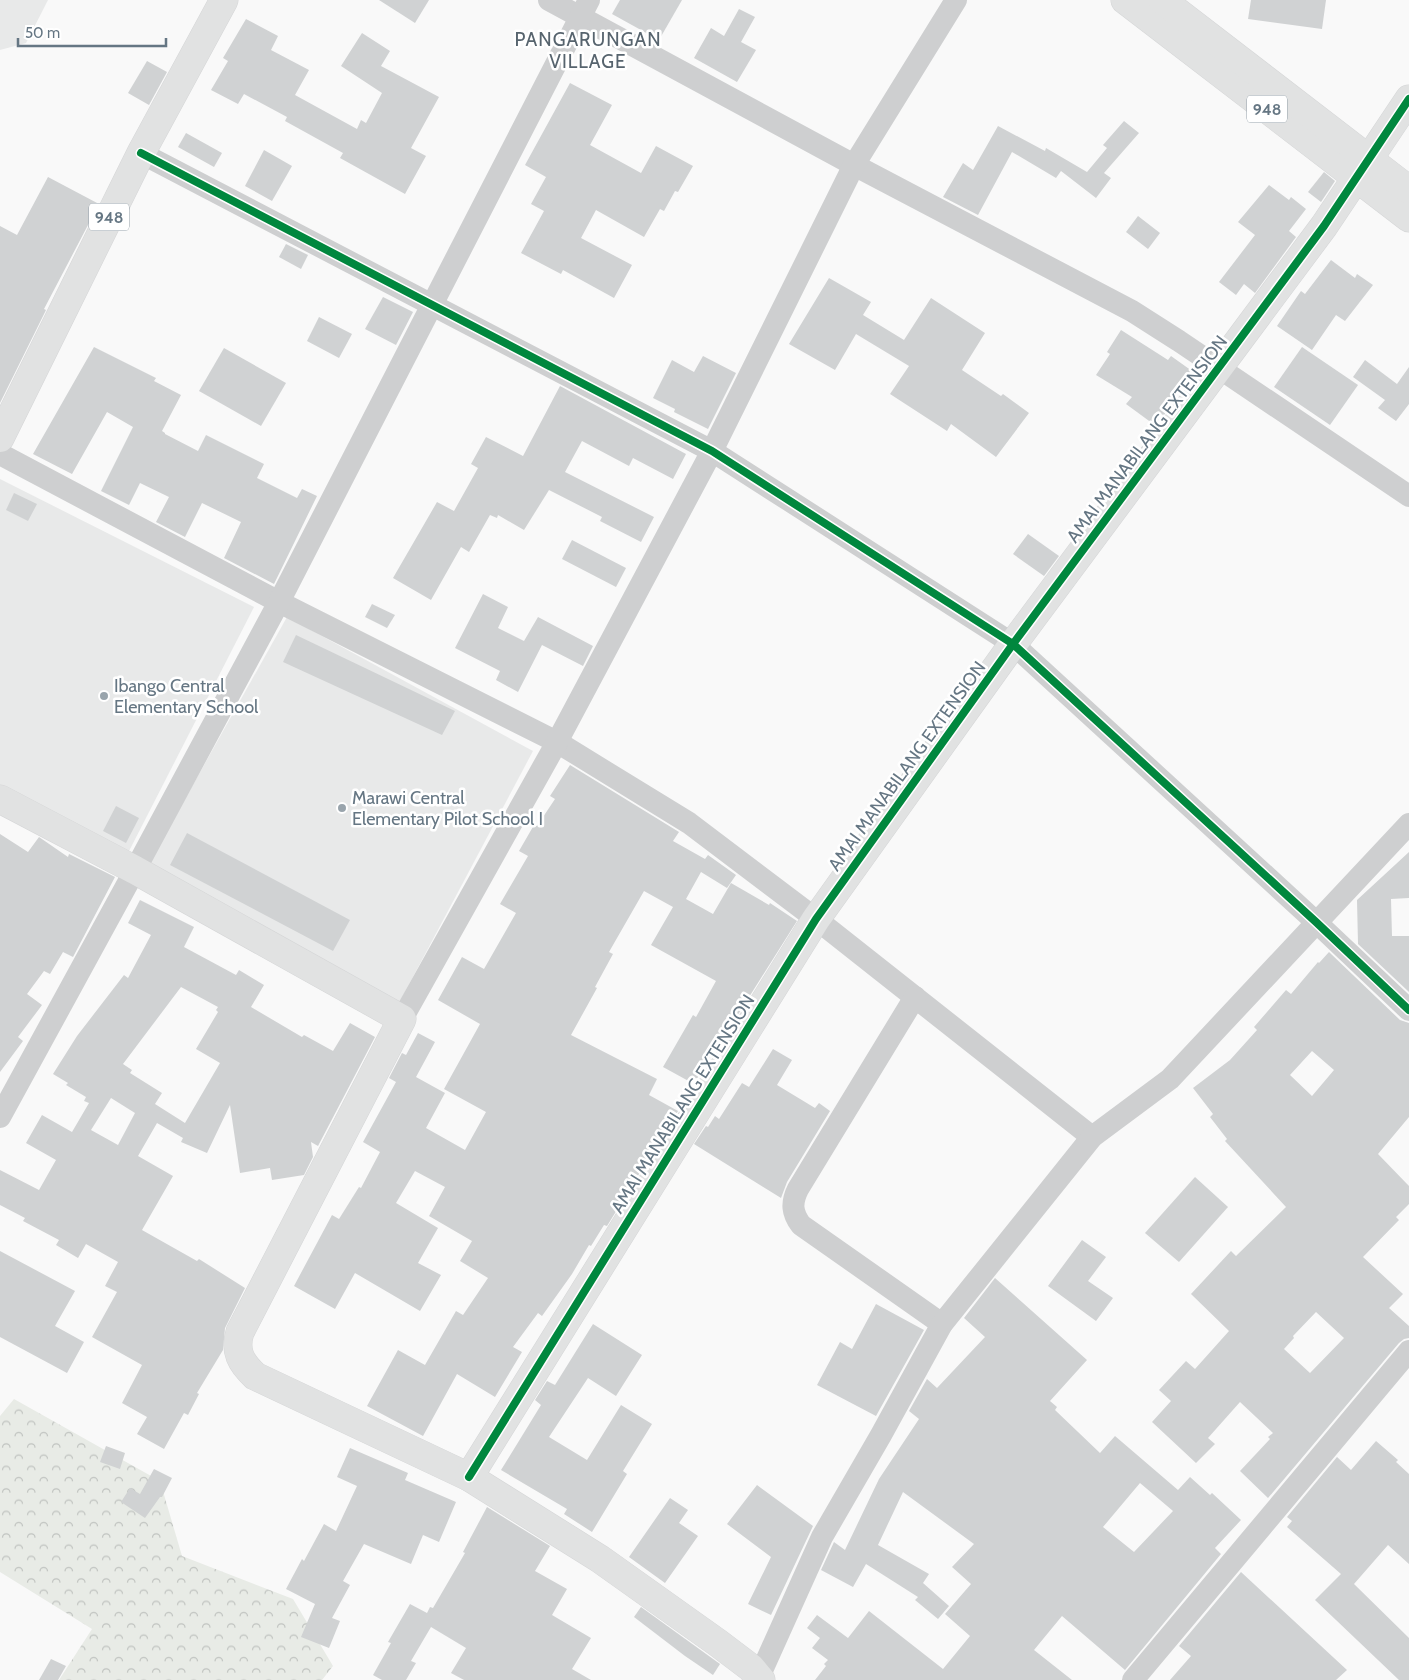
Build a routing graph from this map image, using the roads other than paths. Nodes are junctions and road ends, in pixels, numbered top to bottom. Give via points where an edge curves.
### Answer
1 (224, 0) edge
2 (549, 0) edge
3 (956, 0) edge
4 (1125, 0) edge
5 (1162, 0) edge
6 (585, 9) edge
7 (1409, 99) edge
8 (140, 153) junction
9 (854, 165) junction
10 (1363, 168) junction
11 (1409, 190) edge
12 (1409, 218) edge
13 (432, 307) junction
14 (1218, 367) junction
15 (0, 438) edge
16 (712, 452) junction
17 (0, 454) edge
18 (1409, 496) edge
19 (279, 602) junction
20 (1013, 644) junction
21 (557, 742) junction
22 (0, 799) edge
23 (1409, 824) edge
24 (135, 870) junction
25 (816, 919) junction
26 (1316, 922) junction
27 (915, 997) junction
28 (1409, 1010) edge
29 (402, 1019) junction
30 (0, 1117) edge
31 (1092, 1137) junction
32 (942, 1324) junction
33 (1409, 1351) edge
34 (469, 1477) junction
35 (760, 1678) edge
36 (1133, 1680) edge

1 - 8 main road, 948
2 - 6 street
3 - 9 street
4 - 10 main road, 948
5 - 10 main road, 948
6 - 9 street
6 - 13 street
7 - 10 main road, AMAI MANABILANG EXTENSION
8 - 13 street
8 - 15 main road, 948
9 - 14 street via 1132,312
9 - 16 street
10 - 11 main road, 948
10 - 12 main road, 948
10 - 14 main road, AMAI MANABILANG EXTENSION via 1324,226
13 - 16 street
13 - 19 street
14 - 18 street
14 - 20 main road, AMAI MANABILANG EXTENSION
16 - 20 street
16 - 21 street
17 - 19 street
19 - 21 street
19 - 24 street
20 - 25 main road, AMAI MANABILANG EXTENSION
20 - 26 street
21 - 25 street via 689,823
21 - 29 street
22 - 24 main road
23 - 26 street
24 - 29 main road
24 - 30 street
25 - 27 street
25 - 34 main road, AMAI MANABILANG EXTENSION
26 - 28 street
26 - 31 street via 1170,1078
27 - 31 street
27 - 32 street via 798,1189 793,1211 802,1226
29 - 34 main road via 240,1332 238,1354 244,1366 255,1376
31 - 32 street
32 - 35 street via 822,1537
33 - 36 street
34 - 35 main road via 600,1559 725,1648

